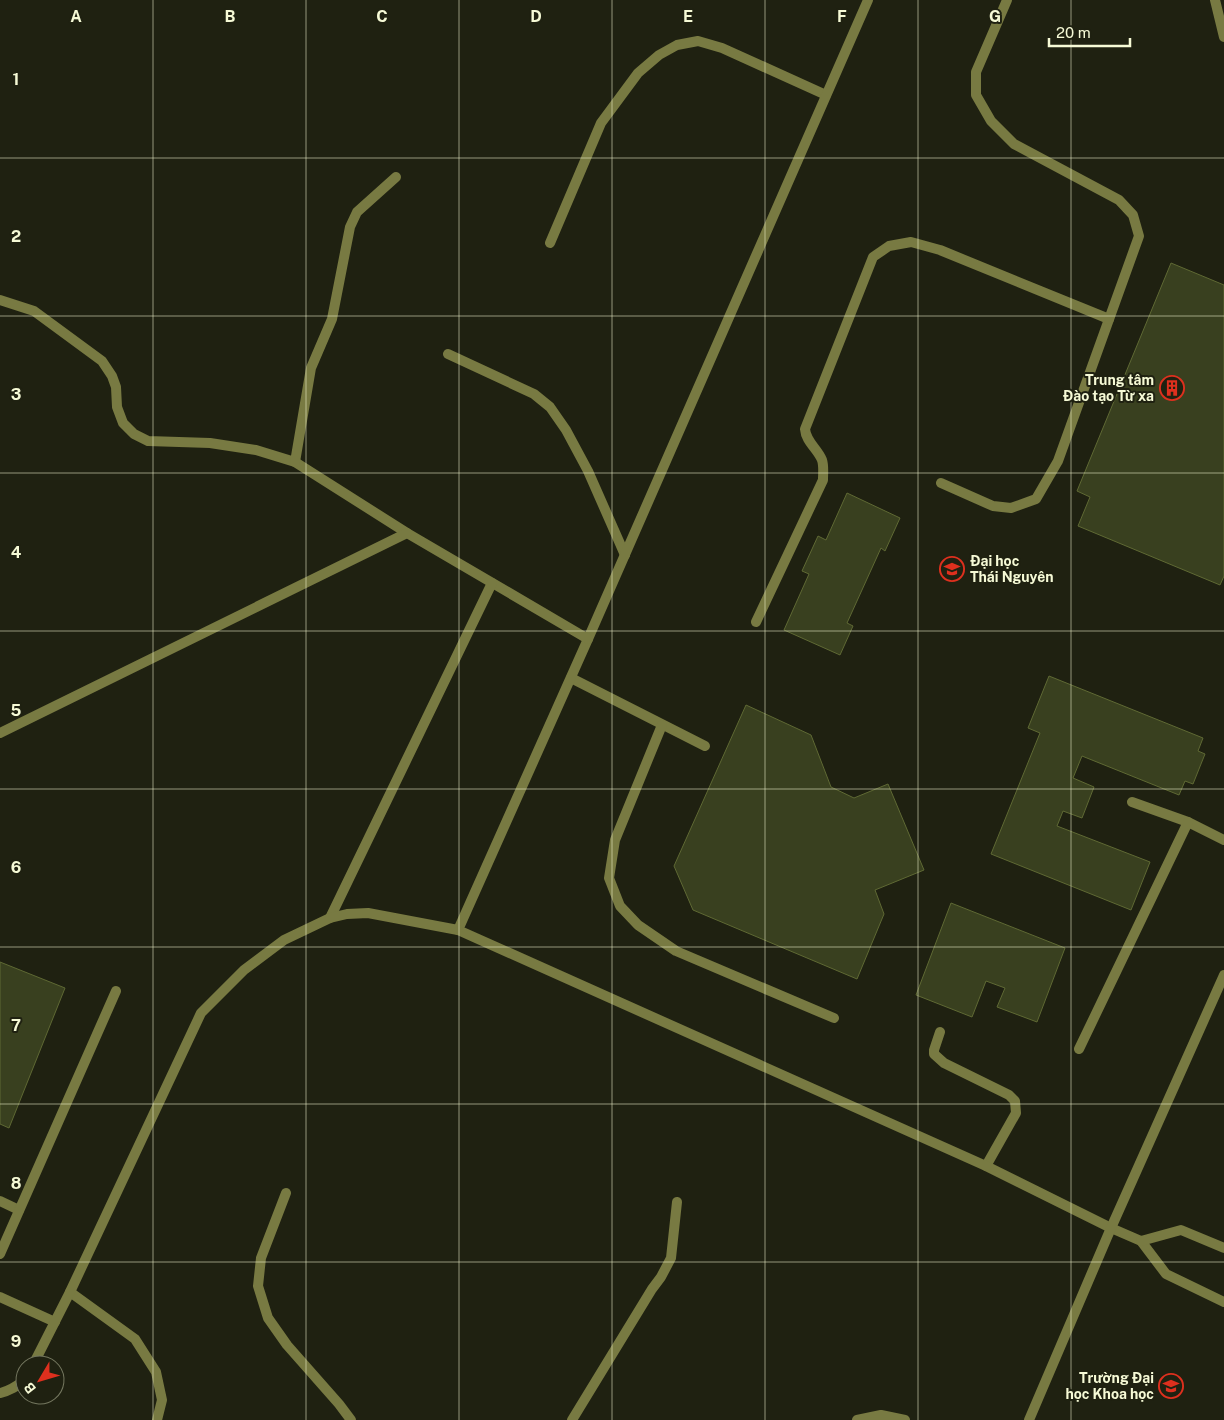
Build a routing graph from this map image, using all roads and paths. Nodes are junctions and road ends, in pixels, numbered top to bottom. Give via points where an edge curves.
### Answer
1 (868, 0) edge
2 (1008, 0) edge
3 (1215, 0) edge
4 (1224, 37) edge
5 (826, 95) junction
6 (396, 177) dead end
7 (550, 243) dead end
8 (0, 300) edge
9 (1109, 320) junction
10 (448, 354) dead end
11 (295, 462) junction
12 (941, 483) dead end
13 (408, 534) junction
14 (625, 555) junction
15 (492, 583) junction
16 (756, 622) dead end
17 (588, 639) junction
18 (571, 678) junction
19 (662, 725) junction
20 (0, 733) edge
21 (705, 746) dead end
22 (1132, 802) dead end
23 (1188, 822) junction
24 (1224, 840) edge
25 (330, 918) junction
26 (458, 930) junction
27 (1224, 975) edge
28 (116, 990) dead end
29 (834, 1018) dead end
30 (940, 1032) dead end
31 (1079, 1049) dead end
32 (986, 1166) junction
33 (286, 1193) dead end
34 (0, 1201) edge
35 (677, 1202) dead end
36 (20, 1210) junction
37 (1111, 1228) junction
38 (1141, 1241) junction
39 (1224, 1248) edge
40 (0, 1254) edge
41 (70, 1292) junction
42 (0, 1297) edge
43 (1224, 1302) edge
44 (55, 1322) junction
45 (38, 1355) edge
46 (15, 1387) edge
47 (0, 1393) edge
48 (157, 1420) edge
49 (351, 1420) edge
50 (572, 1420) edge
51 (857, 1420) edge
52 (905, 1420) edge
53 (1030, 1420) edge

1 - 5 street
2 - 9 street via 976,72 976,95 991,121 1014,144 1119,200 1133,215 1139,236
3 - 4 street
5 - 7 street via 722,48 698,41 677,44 638,73 601,123
5 - 14 street
6 - 11 street via 357,212 350,227 332,319 311,368
8 - 11 street via 34,311 102,361 116,387 117,406 123,423 134,434 148,441 210,443 256,450
9 - 12 street via 1058,460 1036,499 1011,508 993,506
9 - 16 street via 940,250 911,242 889,246 873,257 804,429 822,459 823,480
10 - 14 street via 534,394 550,407 588,471
11 - 13 street
13 - 15 street
13 - 20 street
14 - 17 street
15 - 17 street
15 - 25 street
17 - 18 street
18 - 19 street
18 - 26 street
19 - 21 street
19 - 29 street via 615,840 609,878 620,906 638,925 676,951
22 - 23 street
23 - 24 street
23 - 31 street
25 - 26 street via 368,913
25 - 41 street via 284,940 244,970 201,1013
26 - 32 street
27 - 37 street
28 - 36 street
30 - 32 street via 934,1054 940,1060 1009,1095 1014,1101 1016,1114
32 - 37 street
33 - 49 street via 261,1258 258,1286 268,1318
34 - 36 street
35 - 50 street via 671,1258
36 - 40 street
37 - 38 street
37 - 53 street
38 - 39 street via 1181,1230
38 - 43 street via 1166,1274
41 - 44 street
41 - 48 street via 135,1339 156,1372 162,1400
42 - 44 street
44 - 45 street
46 - 47 street
51 - 52 street via 881,1415

